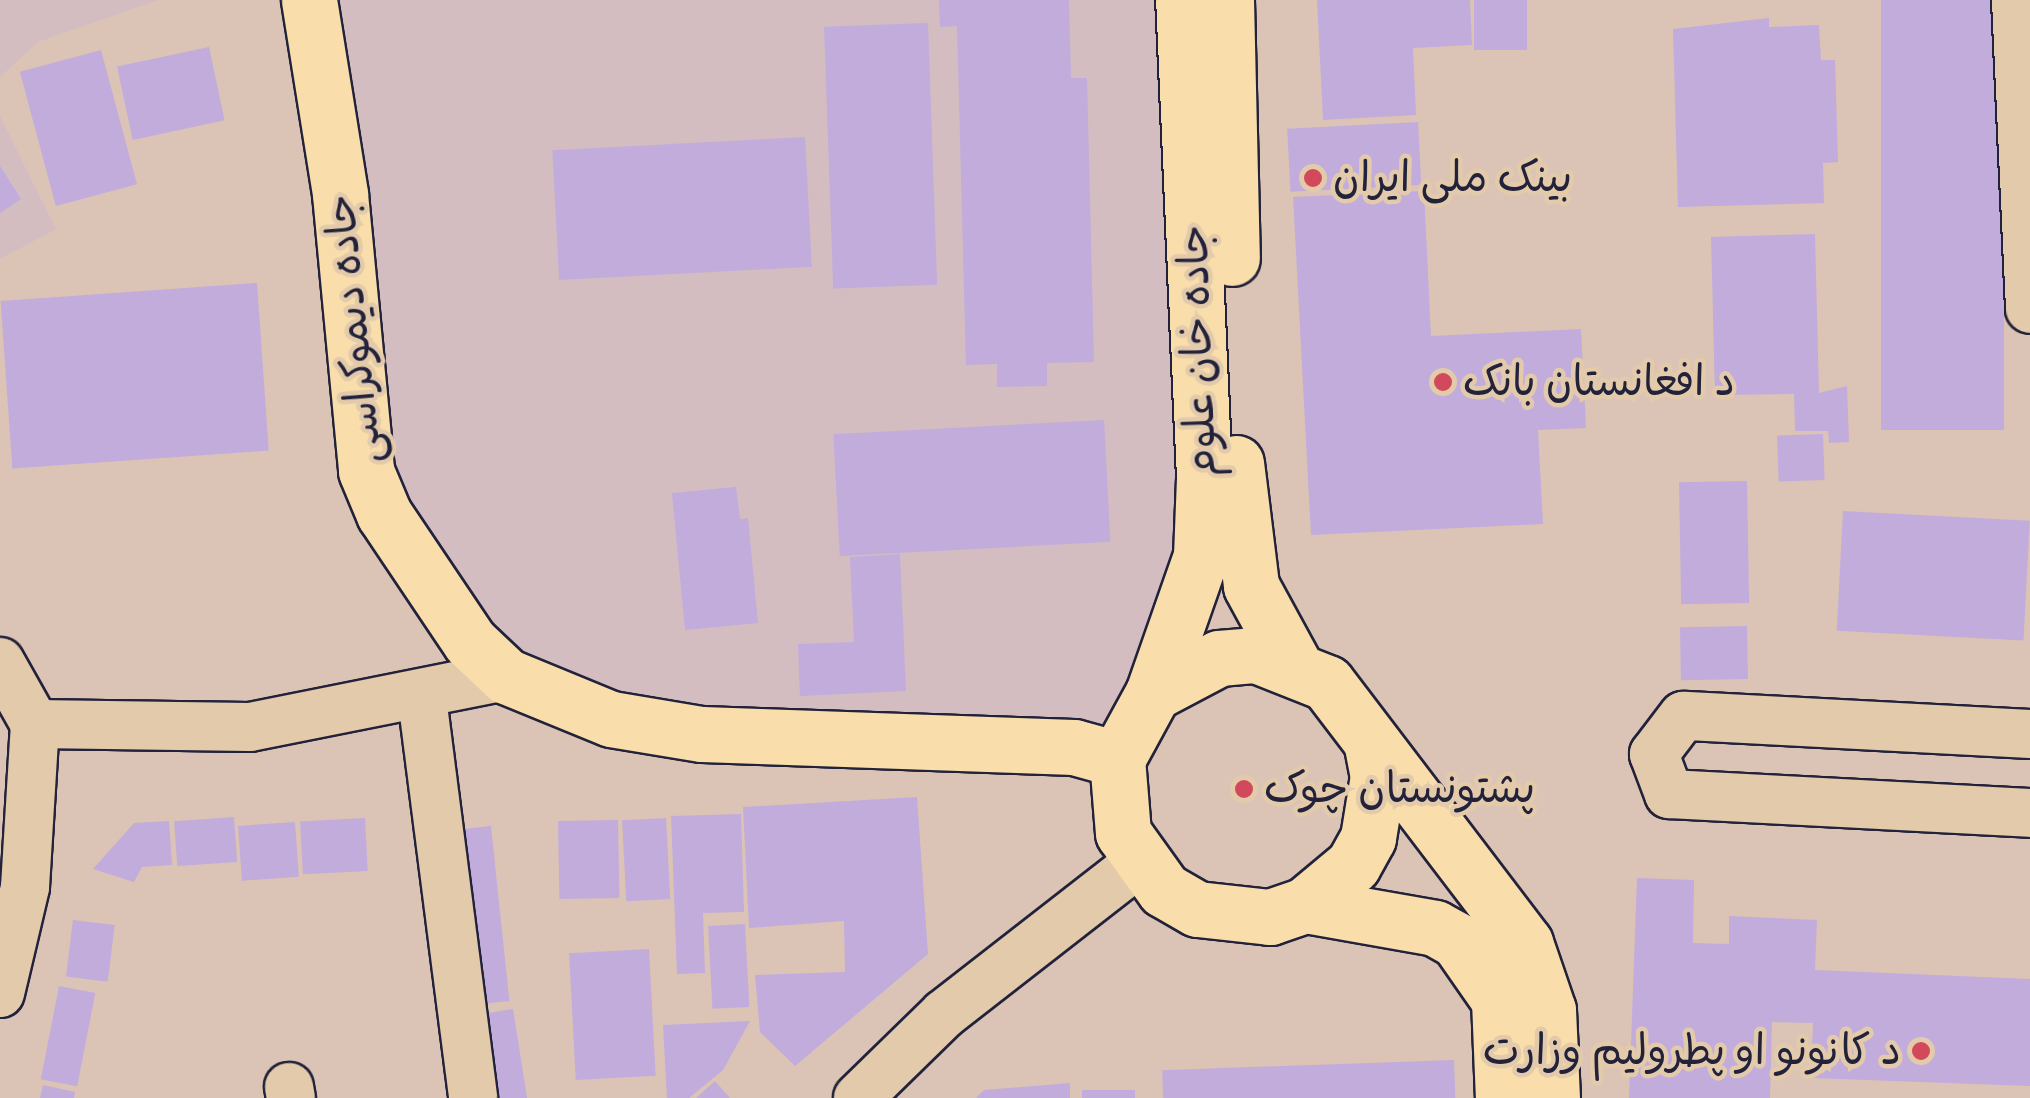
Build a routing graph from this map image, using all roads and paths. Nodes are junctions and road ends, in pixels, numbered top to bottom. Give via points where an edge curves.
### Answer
1 (308, 0) edge
2 (1183, 0) edge
3 (1226, 0) edge
4 (2016, 0) edge
5 (2030, 309) edge
6 (0, 662) edge
7 (1293, 663) junction
8 (506, 676) junction
9 (1153, 693) junction
10 (422, 698) junction
11 (36, 724) junction
12 (2030, 734) edge
13 (1372, 746) junction
14 (1117, 759) junction
15 (2030, 813) edge
16 (1139, 862) junction
17 (1306, 906) junction
18 (0, 994) edge
19 (473, 1098) edge
20 (858, 1098) edge
21 (1504, 1098) edge
22 (1552, 1098) edge

1 - 8 highway, جاده دیموکراسی via 340,194 366,471 424,580
2 - 9 highway, جادہ خان علوم via 1204,476 1200,556
3 - 7 highway, جادہ خان علوم via 1241,548
4 - 5 street
6 - 11 street
7 - 9 highway via 1219,658
7 - 13 highway via 1354,710
8 - 10 street
8 - 14 highway via 612,719 702,734 1074,747
9 - 14 highway
10 - 11 street via 250,726
10 - 19 street
11 - 18 street via 25,887
12 - 15 street via 1684,716 1654,754 1669,794
13 - 17 highway via 1378,776 1368,838 1353,865
13 - 22 highway via 1525,944 1548,1010
14 - 16 highway via 1115,797
16 - 17 highway via 1164,890 1214,914 1270,917
16 - 20 street via 944,1014
17 - 21 highway via 1435,928 1458,941 1498,1000

